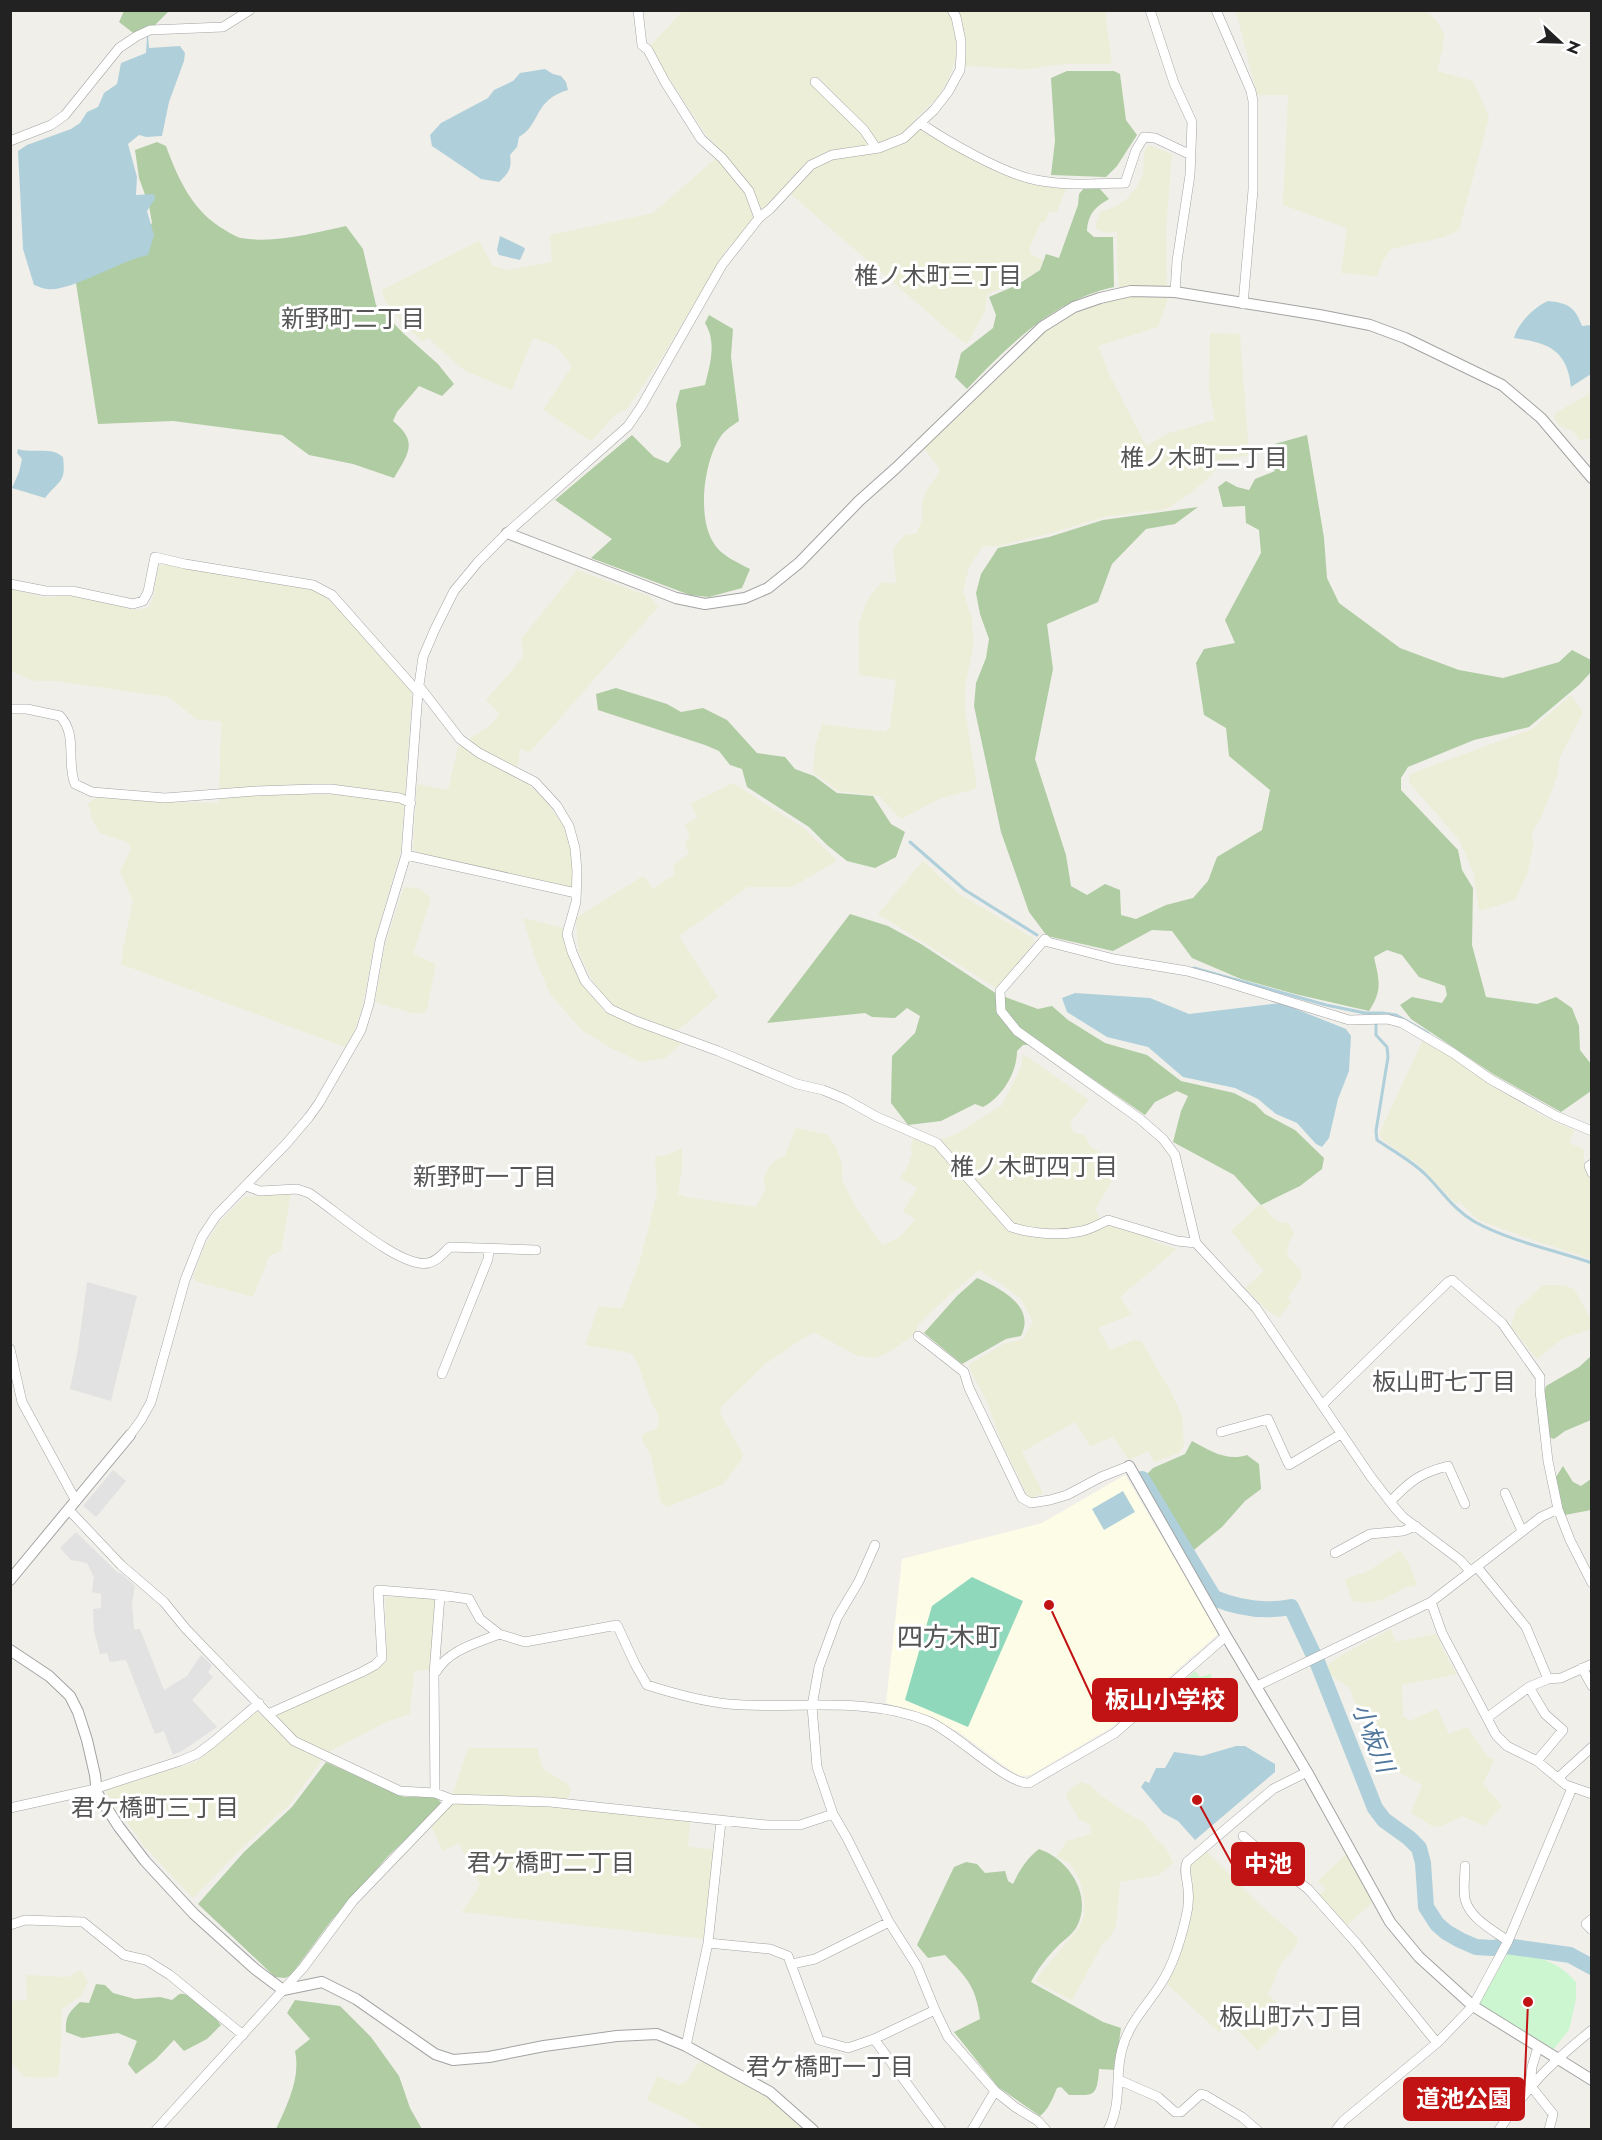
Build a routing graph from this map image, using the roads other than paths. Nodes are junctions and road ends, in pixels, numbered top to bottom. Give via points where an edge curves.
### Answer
1 (250, 10) edge
2 (638, 10) edge
3 (952, 10) edge
4 (1150, 10) edge
5 (1216, 10) edge
6 (815, 82) dead end
7 (920, 123) junction
8 (10, 141) edge
9 (876, 148) junction
10 (1191, 155) junction
11 (759, 218) junction
12 (1175, 292) junction
13 (1243, 304) junction
14 (1592, 478) edge
15 (507, 533) junction
16 (10, 584) edge
17 (418, 689) junction
18 (10, 709) edge
19 (411, 803) junction
20 (406, 855) junction
21 (576, 893) junction
22 (1592, 1131) edge
23 (1592, 1164) edge
24 (1592, 1173) edge
25 (246, 1186) junction
26 (1196, 1244) junction
27 (489, 1250) junction
28 (536, 1250) dead end
29 (918, 1336) dead end
30 (10, 1349) edge
31 (442, 1374) dead end
32 (15, 1395) edge
33 (1322, 1406) junction
34 (1221, 1432) dead end
35 (1341, 1434) junction
36 (129, 1435) joint
37 (1129, 1466) joint
38 (1505, 1493) dead end
39 (1390, 1502) junction
40 (1465, 1504) dead end
41 (73, 1506) junction
42 (1558, 1509) junction
43 (1416, 1526) junction
44 (1522, 1531) junction
45 (875, 1545) dead end
46 (1335, 1553) dead end
47 (1474, 1569) junction
48 (10, 1580) edge
49 (1592, 1583) edge
50 (440, 1595) junction
51 (1431, 1602) junction
52 (499, 1634) junction
53 (1226, 1636) junction
54 (10, 1650) edge
55 (1587, 1666) edge
56 (434, 1674) junction
57 (1548, 1679) junction
58 (1257, 1686) junction
59 (1592, 1686) edge
60 (1528, 1687) junction
61 (259, 1703) junction
62 (812, 1706) junction
63 (268, 1714) junction
64 (1488, 1717) junction
65 (1592, 1747) edge
66 (1537, 1761) junction
67 (1307, 1772) junction
68 (1559, 1777) junction
69 (96, 1787) junction
70 (1572, 1788) junction
71 (435, 1793) junction
72 (1592, 1794) edge
73 (451, 1799) junction
74 (10, 1808) edge
75 (833, 1814) junction
76 (721, 1821) junction
77 (1243, 1836) dead end
78 (1465, 1866) dead end
79 (1592, 1919) edge
80 (889, 1922) junction
81 (10, 1925) edge
82 (1592, 1929) edge
83 (1508, 1941) junction
84 (708, 1942) junction
85 (792, 1964) junction
86 (283, 1990) junction
87 (1473, 2006) junction
88 (935, 2010) junction
89 (1592, 2030) edge
90 (243, 2035) junction
91 (874, 2039) junction
92 (1437, 2043) junction
93 (686, 2046) junction
94 (1538, 2047) junction
95 (1557, 2058) junction
96 (1119, 2080) junction
97 (1592, 2080) edge
98 (1530, 2085) junction
99 (995, 2091) junction
100 (1245, 2125) edge
101 (1339, 2128) edge
102 (156, 2130) edge
103 (813, 2130) edge
104 (941, 2130) edge
105 (972, 2130) edge
106 (1046, 2130) edge
107 (1108, 2130) edge
108 (1257, 2130) edge
109 (1499, 2130) edge
110 (1549, 2130) edge

1 - 8 street via 223,27 150,30 137,36 119,48 65,115 51,125
2 - 11 street via 642,45 701,139 749,190
3 - 7 street via 961,41 960,70 948,92
4 - 10 street via 1174,84 1192,122
5 - 13 street via 1253,101 1253,190
6 - 9 street via 864,130
7 - 9 street via 904,138
7 - 10 street via 1008,171 1035,180 1125,183 1144,137 1155,138
9 - 11 street via 832,155 811,165
10 - 12 street
11 - 15 street via 722,265 628,426
12 - 13 street
12 - 15 street via 1131,291 1100,298 1074,307 1042,327 799,563 768,588 745,598 705,604 676,598
13 - 14 street via 1370,325 1481,374 1502,385 1541,418
15 - 17 street via 454,591 423,657
16 - 17 street via 139,604 147,597 155,557 313,585 332,595
17 - 19 street
17 - 21 street via 460,739 535,782 557,806 569,826 575,848
18 - 19 street via 60,716 65,721 75,784 92,792 165,798 331,789 400,798
19 - 20 street
20 - 21 street
20 - 25 street via 380,942 361,1030 320,1103
21 - 26 street via 567,934 572,952 585,981 610,1009 797,1084 845,1099 937,1143 1011,1227 1070,1233 1108,1220
22 - 26 street via 1490,1079 1402,1023 1387,1018 1349,1020 1187,971 1114,959 1045,939 1000,991 1001,1011 1017,1031 1163,1139 1175,1155
23 - 24 street
25 - 27 street via 260,1191 309,1193 412,1262 435,1261 450,1247
25 - 36 street via 216,1216 196,1249 151,1402
26 - 33 street via 1256,1308
27 - 28 street
27 - 31 street
29 - 37 street via 964,1372 1022,1498 1031,1503 1067,1495
30 - 32 street
32 - 41 street via 51,1457
33 - 35 street
33 - 42 street via 1452,1280 1502,1323 1540,1377 1548,1461
34 - 35 street via 1268,1419 1289,1465
35 - 39 street
36 - 41 street
37 - 53 street
38 - 44 street
39 - 40 street via 1415,1478 1448,1467
39 - 43 street
41 - 48 street
41 - 61 street via 121,1565 164,1602
42 - 44 street
42 - 49 street
43 - 46 street via 1370,1534
43 - 47 street
44 - 47 street
45 - 62 street via 837,1618 819,1667
47 - 51 street
47 - 57 street via 1526,1627
50 - 52 street via 469,1599 480,1619
50 - 56 street
50 - 63 street via 378,1590 382,1658 363,1671
51 - 58 street
51 - 64 street via 1442,1633
52 - 56 street via 441,1661
52 - 62 street via 525,1642 617,1625 647,1685 727,1704
53 - 58 street
53 - 62 street via 1115,1733 1029,1783 1009,1777 929,1721 880,1707
54 - 69 street via 49,1676 70,1696 87,1740
55 - 57 street via 1561,1678
55 - 59 street
56 - 71 street
57 - 60 street
58 - 67 street
60 - 64 street
60 - 66 street via 1545,1714 1563,1730
61 - 63 street
61 - 69 street via 197,1754
62 - 75 street via 817,1767
63 - 71 street via 294,1741 400,1791
64 - 66 street via 1496,1735 1507,1746
65 - 68 street
66 - 68 street
67 - 87 street via 1390,1922 1419,1957
67 - 96 street via 1272,1789 1187,1862 1187,1914 1181,1937 1163,1981 1128,2030 1121,2050
68 - 70 street
69 - 74 street
69 - 86 street via 119,1827 170,1889 246,1961
70 - 72 street
70 - 83 street
71 - 73 street
73 - 76 street via 550,1802
73 - 86 street via 353,1901
75 - 76 street via 792,1825
75 - 80 street
76 - 84 street
77 - 92 street via 1308,1889
78 - 83 street via 1469,1909
79 - 82 street via 1586,1924
80 - 85 street via 815,1959
80 - 88 street via 917,1966
81 - 90 street via 25,1920 83,1922 124,1955 146,1960 170,1975
83 - 87 street
84 - 85 street via 770,1949 788,1956
84 - 93 street
85 - 91 street via 819,2040 848,2048
86 - 90 street
86 - 93 street via 322,1982 365,2004 435,2054 453,2060 644,2034 657,2034
87 - 92 street
87 - 94 street
88 - 91 street
88 - 99 street via 948,2037
89 - 95 street
90 - 102 street
91 - 104 street
92 - 101 street
93 - 103 street via 770,2092
94 - 95 street
94 - 98 street
95 - 97 street
95 - 98 street
96 - 100 street via 1158,2097 1175,2112 1205,2095
96 - 107 street via 1118,2106
98 - 109 street
98 - 110 street via 1554,2114
99 - 105 street
99 - 106 street
100 - 108 street

